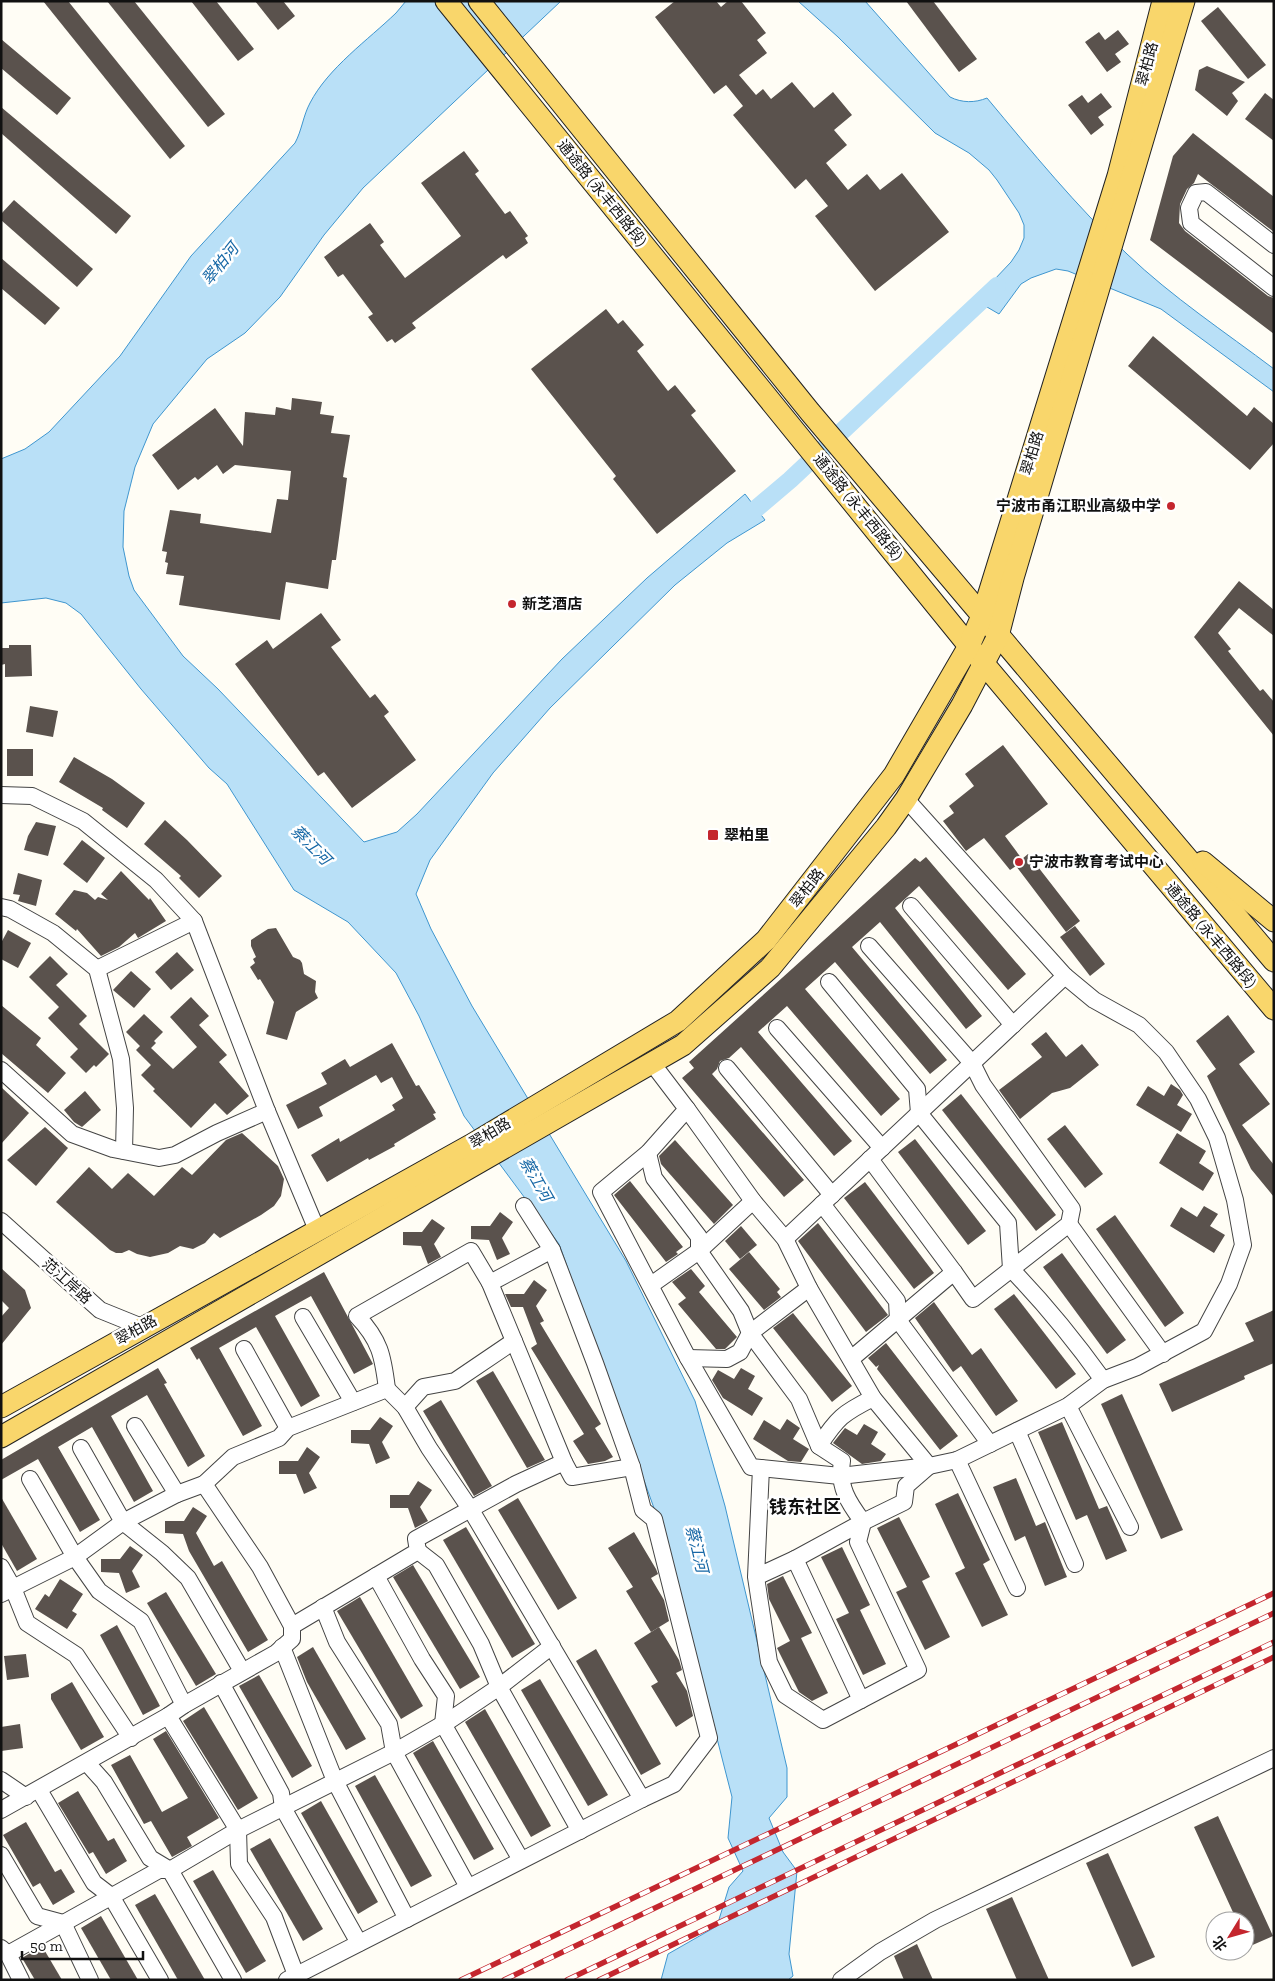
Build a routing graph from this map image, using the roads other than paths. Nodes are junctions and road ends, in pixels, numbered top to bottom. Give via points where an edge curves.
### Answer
1 (446, 1) edge
2 (479, 1) edge
3 (1163, 1) edge
4 (1184, 1) edge
5 (1123, 182) junction
6 (1274, 245) edge
7 (1274, 288) edge
8 (1086, 306) junction
9 (982, 616) junction
10 (998, 636) junction
11 (969, 646) junction
12 (985, 663) junction
13 (1, 796) edge
14 (906, 799) junction
15 (1158, 824) junction
16 (911, 906) dead end
17 (1, 907) edge
18 (194, 921) junction
19 (1274, 921) edge
20 (869, 946) dead end
21 (1274, 961) edge
22 (97, 969) junction
23 (1065, 976) junction
24 (829, 982) dead end
25 (1274, 1009) edge
26 (1013, 1025) junction
27 (777, 1028) dead end
28 (652, 1063) junction
29 (972, 1063) junction
30 (727, 1068) dead end
31 (1, 1070) edge
32 (557, 1105) junction
33 (687, 1109) junction
34 (267, 1111) junction
35 (919, 1112) junction
36 (882, 1148) junction
37 (124, 1151) junction
38 (475, 1153) junction
39 (648, 1154) junction
40 (870, 1160) junction
41 (827, 1199) junction
42 (753, 1201) junction
43 (524, 1206) dead end
44 (1, 1221) edge
45 (1070, 1224) junction
46 (317, 1230) junction
47 (785, 1239) junction
48 (552, 1250) junction
49 (699, 1251) junction
50 (1011, 1270) junction
51 (954, 1272) junction
52 (490, 1283) junction
53 (651, 1285) junction
54 (809, 1288) junction
55 (303, 1317) dead end
56 (898, 1320) junction
57 (142, 1327) junction
58 (750, 1333) junction
59 (514, 1341) junction
60 (244, 1349) dead end
61 (1163, 1354) junction
62 (688, 1358) junction
63 (851, 1359) junction
64 (1103, 1380) junction
65 (387, 1389) junction
66 (873, 1398) junction
67 (353, 1402) junction
68 (1068, 1406) junction
69 (1, 1407) edge
70 (405, 1408) junction
71 (136, 1426) dead end
72 (288, 1428) junction
73 (1017, 1431) junction
74 (1, 1437) edge
75 (990, 1444) junction
76 (819, 1446) junction
77 (80, 1448) dead end
78 (957, 1460) junction
79 (564, 1462) junction
80 (929, 1466) junction
81 (632, 1467) junction
82 (761, 1468) junction
83 (840, 1476) junction
84 (30, 1479) dead end
85 (204, 1484) junction
86 (177, 1494) junction
87 (471, 1510) junction
88 (123, 1522) junction
89 (863, 1522) junction
90 (1130, 1527) dead end
91 (418, 1551) junction
92 (75, 1558) junction
93 (795, 1559) junction
94 (1075, 1564) dead end
95 (1, 1567) edge
96 (376, 1576) junction
97 (756, 1577) junction
98 (1017, 1588) dead end
99 (7, 1591) edge
100 (323, 1607) junction
101 (292, 1626) junction
102 (552, 1646) junction
103 (282, 1647) junction
104 (242, 1672) junction
105 (221, 1683) junction
106 (500, 1687) junction
107 (861, 1700) junction
108 (184, 1704) junction
109 (168, 1716) junction
110 (443, 1724) junction
111 (131, 1738) junction
112 (394, 1752) junction
113 (1274, 1758) edge
114 (87, 1763) junction
115 (1, 1780) edge
116 (335, 1781) junction
117 (32, 1793) junction
118 (642, 1799) junction
119 (283, 1808) junction
120 (1, 1810) edge
121 (238, 1830) junction
122 (580, 1831) junction
123 (1, 1855) edge
124 (522, 1860) junction
125 (170, 1870) junction
126 (468, 1887) junction
127 (111, 1896) junction
128 (407, 1919) junction
129 (63, 1923) junction
130 (359, 1943) junction
131 (4, 1951) edge
132 (292, 1978) edge
133 (21, 1980) edge
134 (90, 1980) edge
135 (160, 1980) edge
136 (233, 1980) edge
137 (841, 1980) edge

1 - 11 main road, 通途路 (永丰西路段)
2 - 9 main road, 通途路 (永丰西路段) via 810,412
3 - 5 main road, 翠柏路
4 - 5 main road, 翠柏路
5 - 8 main road, 翠柏路
6 - 7 street via 1206,192 1196,193 1189,208 1191,224
8 - 9 main road, 翠柏路
8 - 10 main road, 翠柏路
9 - 10 main road, 通途路 (永丰西路段)
9 - 11 main road, 翠柏路
10 - 12 main road, 翠柏路
10 - 15 main road, 通途路 (永丰西路段)
11 - 12 main road, 通途路 (永丰西路段)
11 - 32 main road, 翠柏路 via 894,775 766,940 678,1021
12 - 14 main road, 翠柏路
12 - 25 main road, 通途路 (永丰西路段)
13 - 18 street via 32,796 82,821 156,880
14 - 23 street
14 - 28 main road, 翠柏路 via 770,968 683,1045
15 - 19 main road
15 - 21 main road, 通途路 (永丰西路段)
16 - 26 street
17 - 22 street via 53,933
18 - 22 street
18 - 34 street
20 - 29 street
22 - 37 street via 121,1059
23 - 26 street
23 - 61 street via 1094,1000 1140,1025 1166,1052 1198,1099 1216,1138 1235,1200 1243,1245 1229,1284 1204,1331
24 - 35 street via 918,1089
26 - 29 street
27 - 36 street
28 - 32 main road, 翠柏路
28 - 33 street
29 - 35 street
29 - 45 street via 984,1085 1072,1209
30 - 41 street
31 - 37 street via 72,1134
32 - 38 main road, 翠柏路
33 - 39 street
33 - 42 street
34 - 37 street via 175,1156 159,1158
34 - 46 street
35 - 36 street
35 - 50 street via 1008,1223
36 - 40 street
38 - 46 main road, 翠柏路
38 - 74 main road, 翠柏路
39 - 49 street via 654,1178 698,1237
39 - 53 street via 601,1192
40 - 41 street
40 - 51 street
41 - 47 street
41 - 56 street via 897,1301
42 - 47 street
42 - 49 street
43 - 48 street
44 - 57 street, 范江岸路 via 100,1310
45 - 50 street
45 - 61 street
46 - 57 main road, 翠柏路
47 - 54 street
48 - 52 street
48 - 81 street
49 - 53 street
49 - 58 street via 741,1311
50 - 51 street via 973,1299
50 - 64 street via 1072,1336
51 - 56 street
52 - 59 street
52 - 65 street via 472,1251 356,1316 370,1331 384,1361
53 - 62 street
54 - 58 street
54 - 63 street
55 - 67 street
56 - 63 street
56 - 75 street
57 - 69 main road, 翠柏路
58 - 62 street via 740,1352 726,1359
58 - 76 street via 799,1399
59 - 70 street via 455,1381 423,1387
59 - 79 street
60 - 72 street
61 - 64 street
62 - 82 street via 751,1467
63 - 66 street
64 - 68 street
65 - 67 street
65 - 70 street
66 - 76 street via 848,1410 833,1424
66 - 80 street
67 - 72 street
68 - 73 street
68 - 90 street
70 - 87 street
71 - 86 street
72 - 85 street via 279,1438 234,1457
73 - 75 street
73 - 94 street
75 - 78 street
76 - 83 street via 842,1461
77 - 88 street
78 - 80 street
78 - 98 street
79 - 81 street via 572,1477
79 - 87 street
80 - 83 street
80 - 89 street via 906,1486 904,1502
81 - 118 street via 643,1510 654,1519 709,1738 674,1784
82 - 83 street
82 - 97 street
83 - 89 street via 847,1501
84 - 92 street
85 - 86 street
85 - 101 street via 260,1567
86 - 88 street
87 - 91 street via 416,1539
87 - 102 street
88 - 92 street
88 - 104 street via 188,1578
89 - 93 street
89 - 107 street via 858,1542 918,1670
91 - 96 street
91 - 106 street via 436,1566 481,1644
92 - 99 street
92 - 108 street via 99,1591 141,1621
93 - 97 street
93 - 107 street
95 - 99 street
96 - 100 street
96 - 110 street via 422,1660 446,1696
97 - 107 street via 769,1662 785,1695 823,1720
99 - 111 street via 27,1623 76,1655
100 - 101 street
100 - 112 street via 337,1642 389,1724
101 - 103 street via 292,1639
102 - 106 street
102 - 118 street
103 - 104 street
103 - 116 street
104 - 105 street
105 - 108 street
105 - 119 street via 281,1792
106 - 110 street
106 - 122 street
108 - 109 street
109 - 111 street
109 - 121 street
110 - 112 street
110 - 124 street
111 - 114 street
112 - 116 street
112 - 126 street
113 - 137 street via 935,1920 880,1952
114 - 117 street
114 - 125 street via 104,1782 150,1858
115 - 117 street
116 - 119 street
116 - 128 street
117 - 120 street
117 - 127 street via 94,1882
118 - 122 street
119 - 121 street
119 - 130 street
121 - 125 street
121 - 132 street via 240,1864 274,1917
122 - 124 street
123 - 129 street via 37,1916
124 - 126 street
125 - 127 street via 159,1870
125 - 136 street
126 - 128 street
127 - 129 street
127 - 135 street
128 - 130 street
129 - 131 street
129 - 134 street
130 - 132 street
131 - 133 street

